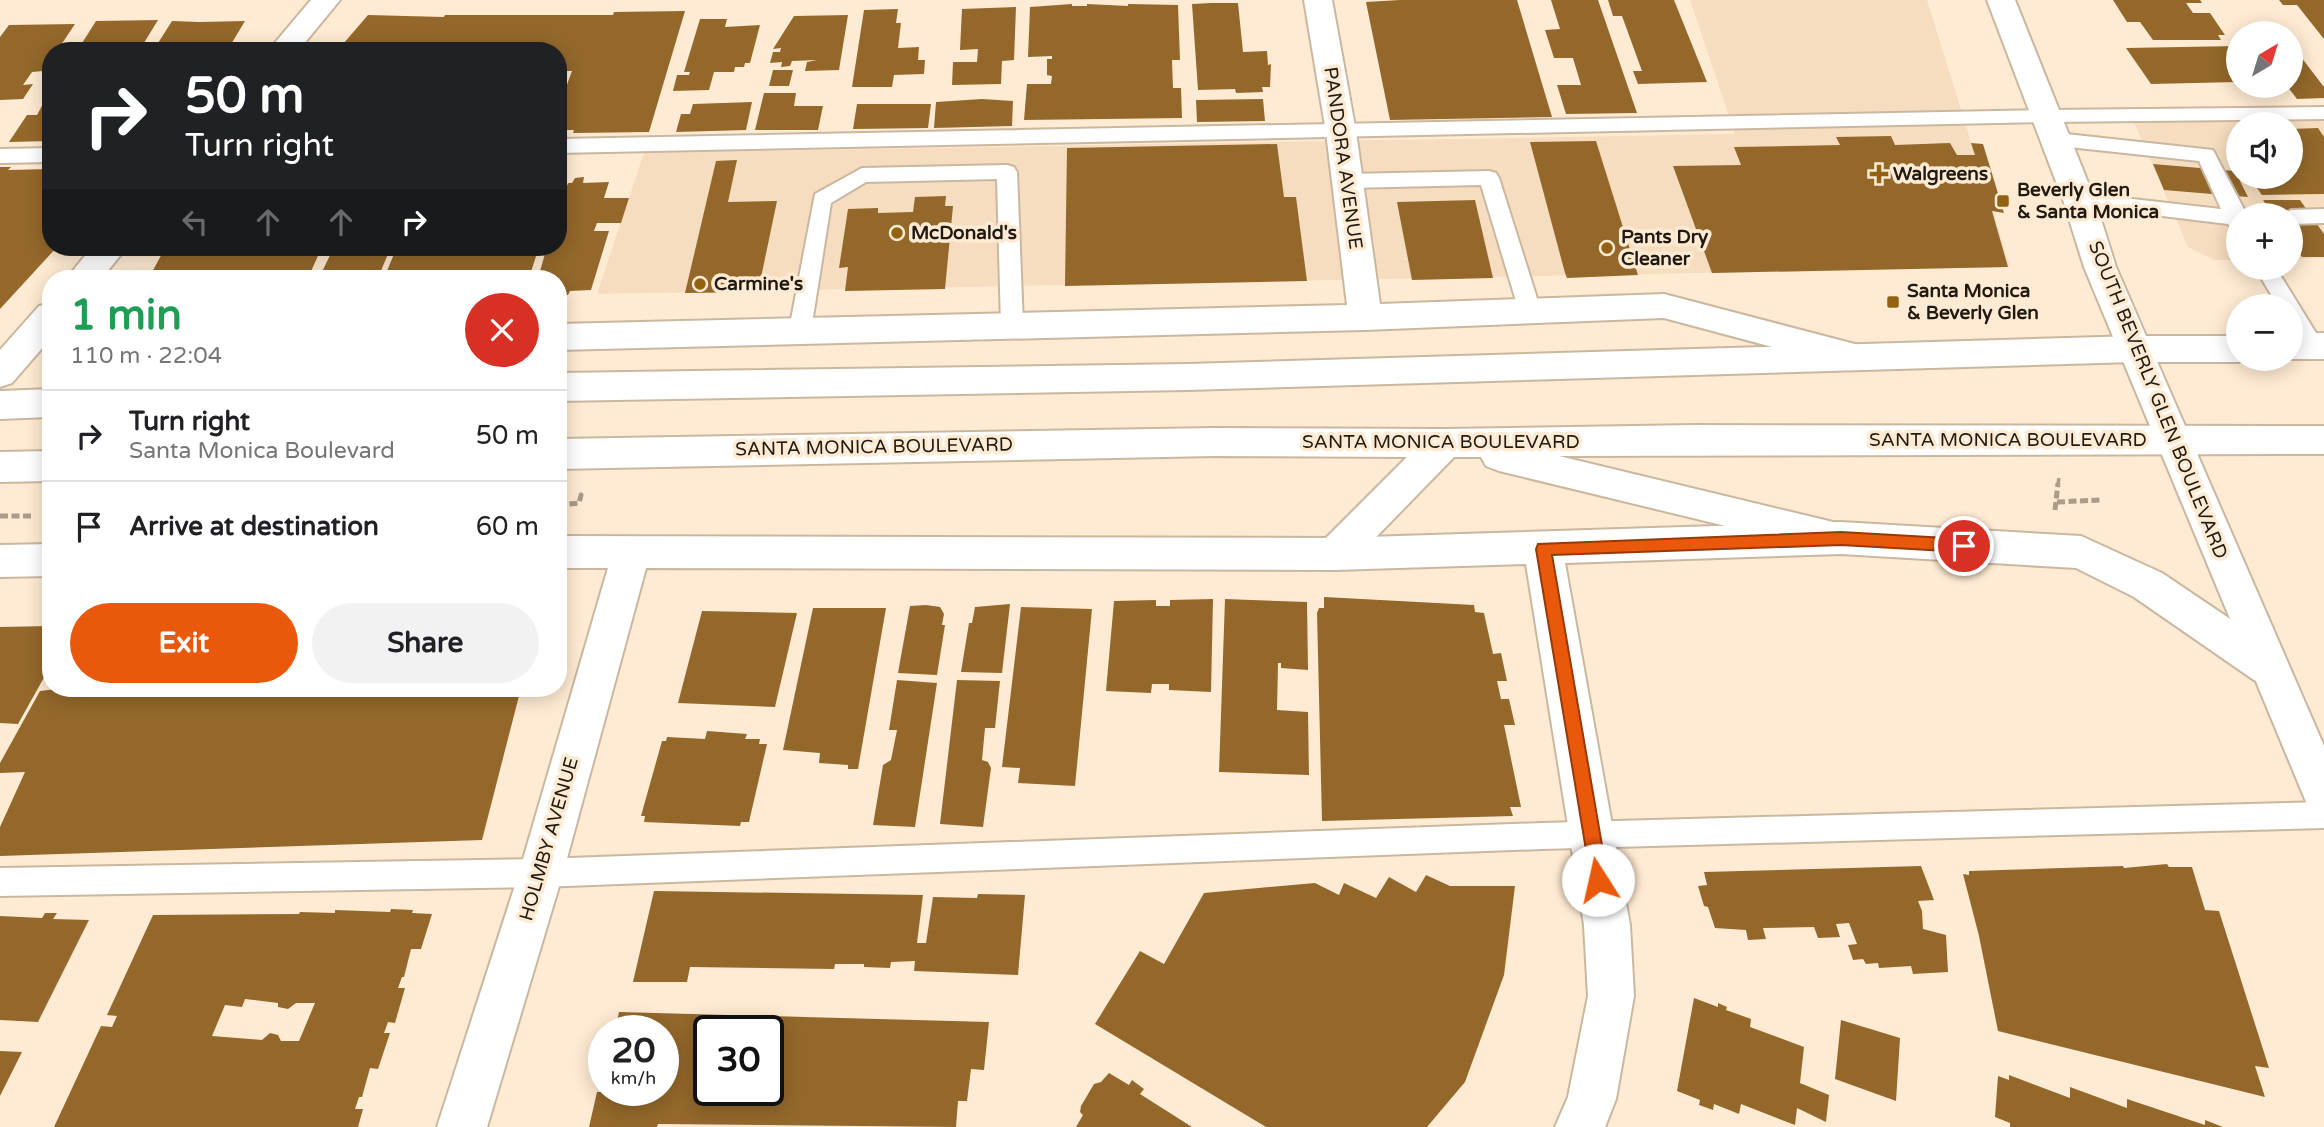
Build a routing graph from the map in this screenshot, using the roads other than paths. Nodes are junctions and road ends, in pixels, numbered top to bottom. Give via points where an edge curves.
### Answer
1 (326, 0) edge
2 (1318, 0) edge
3 (2001, 0) edge
4 (290, 42) edge
5 (2324, 113) edge
6 (2052, 128) junction
7 (1341, 132) junction
8 (1007, 138) junction
9 (567, 146) edge
10 (42, 155) edge
11 (0, 156) edge
12 (1007, 173) junction
13 (1347, 181) junction
14 (2079, 200) junction
15 (2229, 203) edge
16 (2324, 216) edge
17 (2303, 217) edge
18 (2226, 219) edge
19 (103, 256) edge
20 (90, 270) edge
21 (1530, 311) junction
22 (1365, 317) junction
23 (42, 325) edge
24 (1012, 325) junction
25 (800, 330) junction
26 (567, 337) edge
27 (2135, 349) junction
28 (2226, 349) edge
29 (1858, 357) junction
30 (0, 374) edge
31 (567, 387) edge
32 (42, 403) edge
33 (0, 405) edge
34 (2174, 440) junction
35 (2324, 440) edge
36 (1446, 443) junction
37 (567, 454) edge
38 (42, 466) edge
39 (0, 467) edge
40 (1841, 538) junction
41 (1544, 549) junction
42 (631, 551) junction
43 (567, 552) edge
44 (1335, 554) junction
45 (42, 560) edge
46 (0, 561) edge
47 (2268, 667) junction
48 (2324, 795) edge
49 (2324, 815) edge
50 (1590, 834) junction
51 (541, 873) junction
52 (0, 882) edge
53 (463, 1127) edge
54 (1580, 1127) edge

1 - 4 main road
2 - 7 main road, PANDORA AVENUE
3 - 6 main road, SOUTH BEVERLY GLEN BOULEVARD
5 - 6 lane
6 - 7 lane
6 - 14 main road, SOUTH BEVERLY GLEN BOULEVARD
6 - 15 lane via 2206,155
7 - 8 lane
7 - 13 main road, PANDORA AVENUE
8 - 9 lane
8 - 12 lane
10 - 11 lane
12 - 24 lane
12 - 25 lane via 862,175 822,199
13 - 21 lane via 1489,178
13 - 22 main road, PANDORA AVENUE
14 - 18 lane
14 - 27 main road, SOUTH BEVERLY GLEN BOULEVARD via 2100,267
16 - 17 lane
19 - 20 main road
21 - 22 main road
21 - 29 main road via 1664,306
22 - 24 main road
23 - 30 main road
24 - 25 main road
25 - 26 main road
27 - 28 main road
27 - 29 main road
27 - 34 main road, SOUTH BEVERLY GLEN BOULEVARD
29 - 31 main road via 1174,377
32 - 33 main road
34 - 35 main road, SANTA MONICA BOULEVARD
34 - 36 main road, SANTA MONICA BOULEVARD
34 - 47 main road, SOUTH BEVERLY GLEN BOULEVARD
36 - 37 main road, SANTA MONICA BOULEVARD via 996,445
36 - 40 main road
36 - 44 main road
38 - 39 main road
40 - 41 main road
40 - 47 main road via 2081,552 2148,585
41 - 44 main road
41 - 50 main road
42 - 43 main road
42 - 44 main road
42 - 51 main road, HOLMBY AVENUE
45 - 46 main road
47 - 48 main road, SOUTH BEVERLY GLEN BOULEVARD
49 - 50 lane
50 - 51 lane
50 - 54 main road via 1607,925 1611,996 1592,1099
51 - 52 lane
51 - 53 main road, HOLMBY AVENUE

